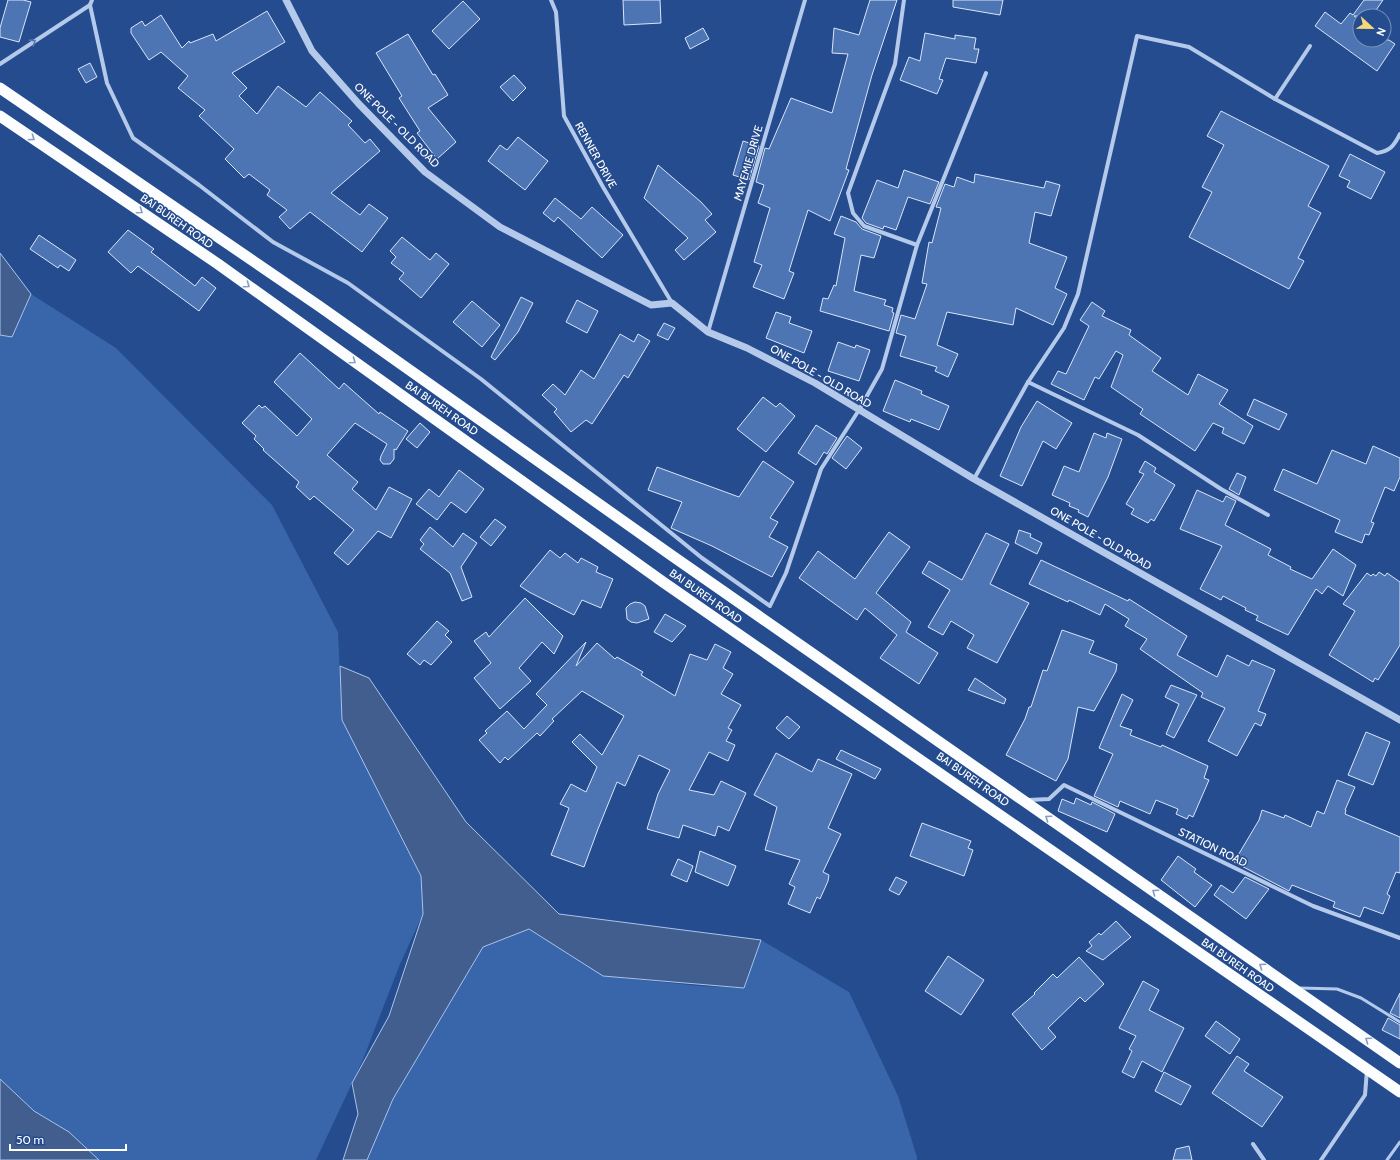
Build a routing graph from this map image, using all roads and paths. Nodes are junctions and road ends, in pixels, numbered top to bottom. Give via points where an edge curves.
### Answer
1 (92, 0) edge
2 (286, 0) edge
3 (550, 0) edge
4 (806, 0) edge
5 (904, 0) edge
6 (90, 6) junction
7 (1310, 46) dead end
8 (0, 64) edge
9 (986, 73) dead end
10 (0, 88) edge
11 (1275, 99) junction
12 (0, 116) edge
13 (1400, 134) edge
14 (917, 245) junction
15 (672, 303) junction
16 (708, 332) junction
17 (1028, 382) junction
18 (859, 410) junction
19 (974, 479) junction
20 (1268, 515) dead end
21 (1400, 720) edge
22 (1023, 801) junction
23 (1400, 938) edge
24 (1294, 988) junction
25 (1400, 1022) edge
26 (1400, 1063) edge
27 (1367, 1069) junction
28 (1400, 1092) edge
29 (1400, 1142) edge
30 (1253, 1144) dead end
31 (1264, 1160) edge
32 (1321, 1160) edge
33 (1387, 1160) edge

1 - 6 street
2 - 15 street, ONE POLE - OLD ROAD via 312,51 425,172 500,227 651,305
3 - 15 street, RENNER DRIVE via 556,12 564,116
4 - 16 street, MAYEMIE DRIVE
5 - 14 street via 895,64 848,193 853,213 864,226
8 -> 6 street
6 - 18 street via 107,82 133,138 273,242 348,283 481,379 702,558 770,606 786,573 821,469
7 - 11 street
9 - 14 street
10 - 22 highway, BAI BUREH ROAD via 319,306
11 - 13 street via 1377,153 1387,152
11 - 17 street via 1189,47 1137,36 1078,294 1064,328
12 -> 27 highway, BAI BUREH ROAD via 218,264 663,582
14 - 18 street via 882,368
15 - 16 street, ONE POLE - OLD ROAD
16 - 18 street, ONE POLE - OLD ROAD via 768,358
17 - 19 street
17 - 20 street via 1138,435 1221,490
18 - 19 street, ONE POLE - OLD ROAD
19 - 21 street, ONE POLE - OLD ROAD
22 - 23 street, STATION ROAD via 1049,800 1064,785 1313,906
24 -> 22 highway, BAI BUREH ROAD
24 - 25 lane via 1337,988 1362,998
26 -> 24 highway, BAI BUREH ROAD
27 - 28 highway, BAI BUREH ROAD
27 - 32 street via 1365,1095
29 - 33 lane
30 - 31 street

